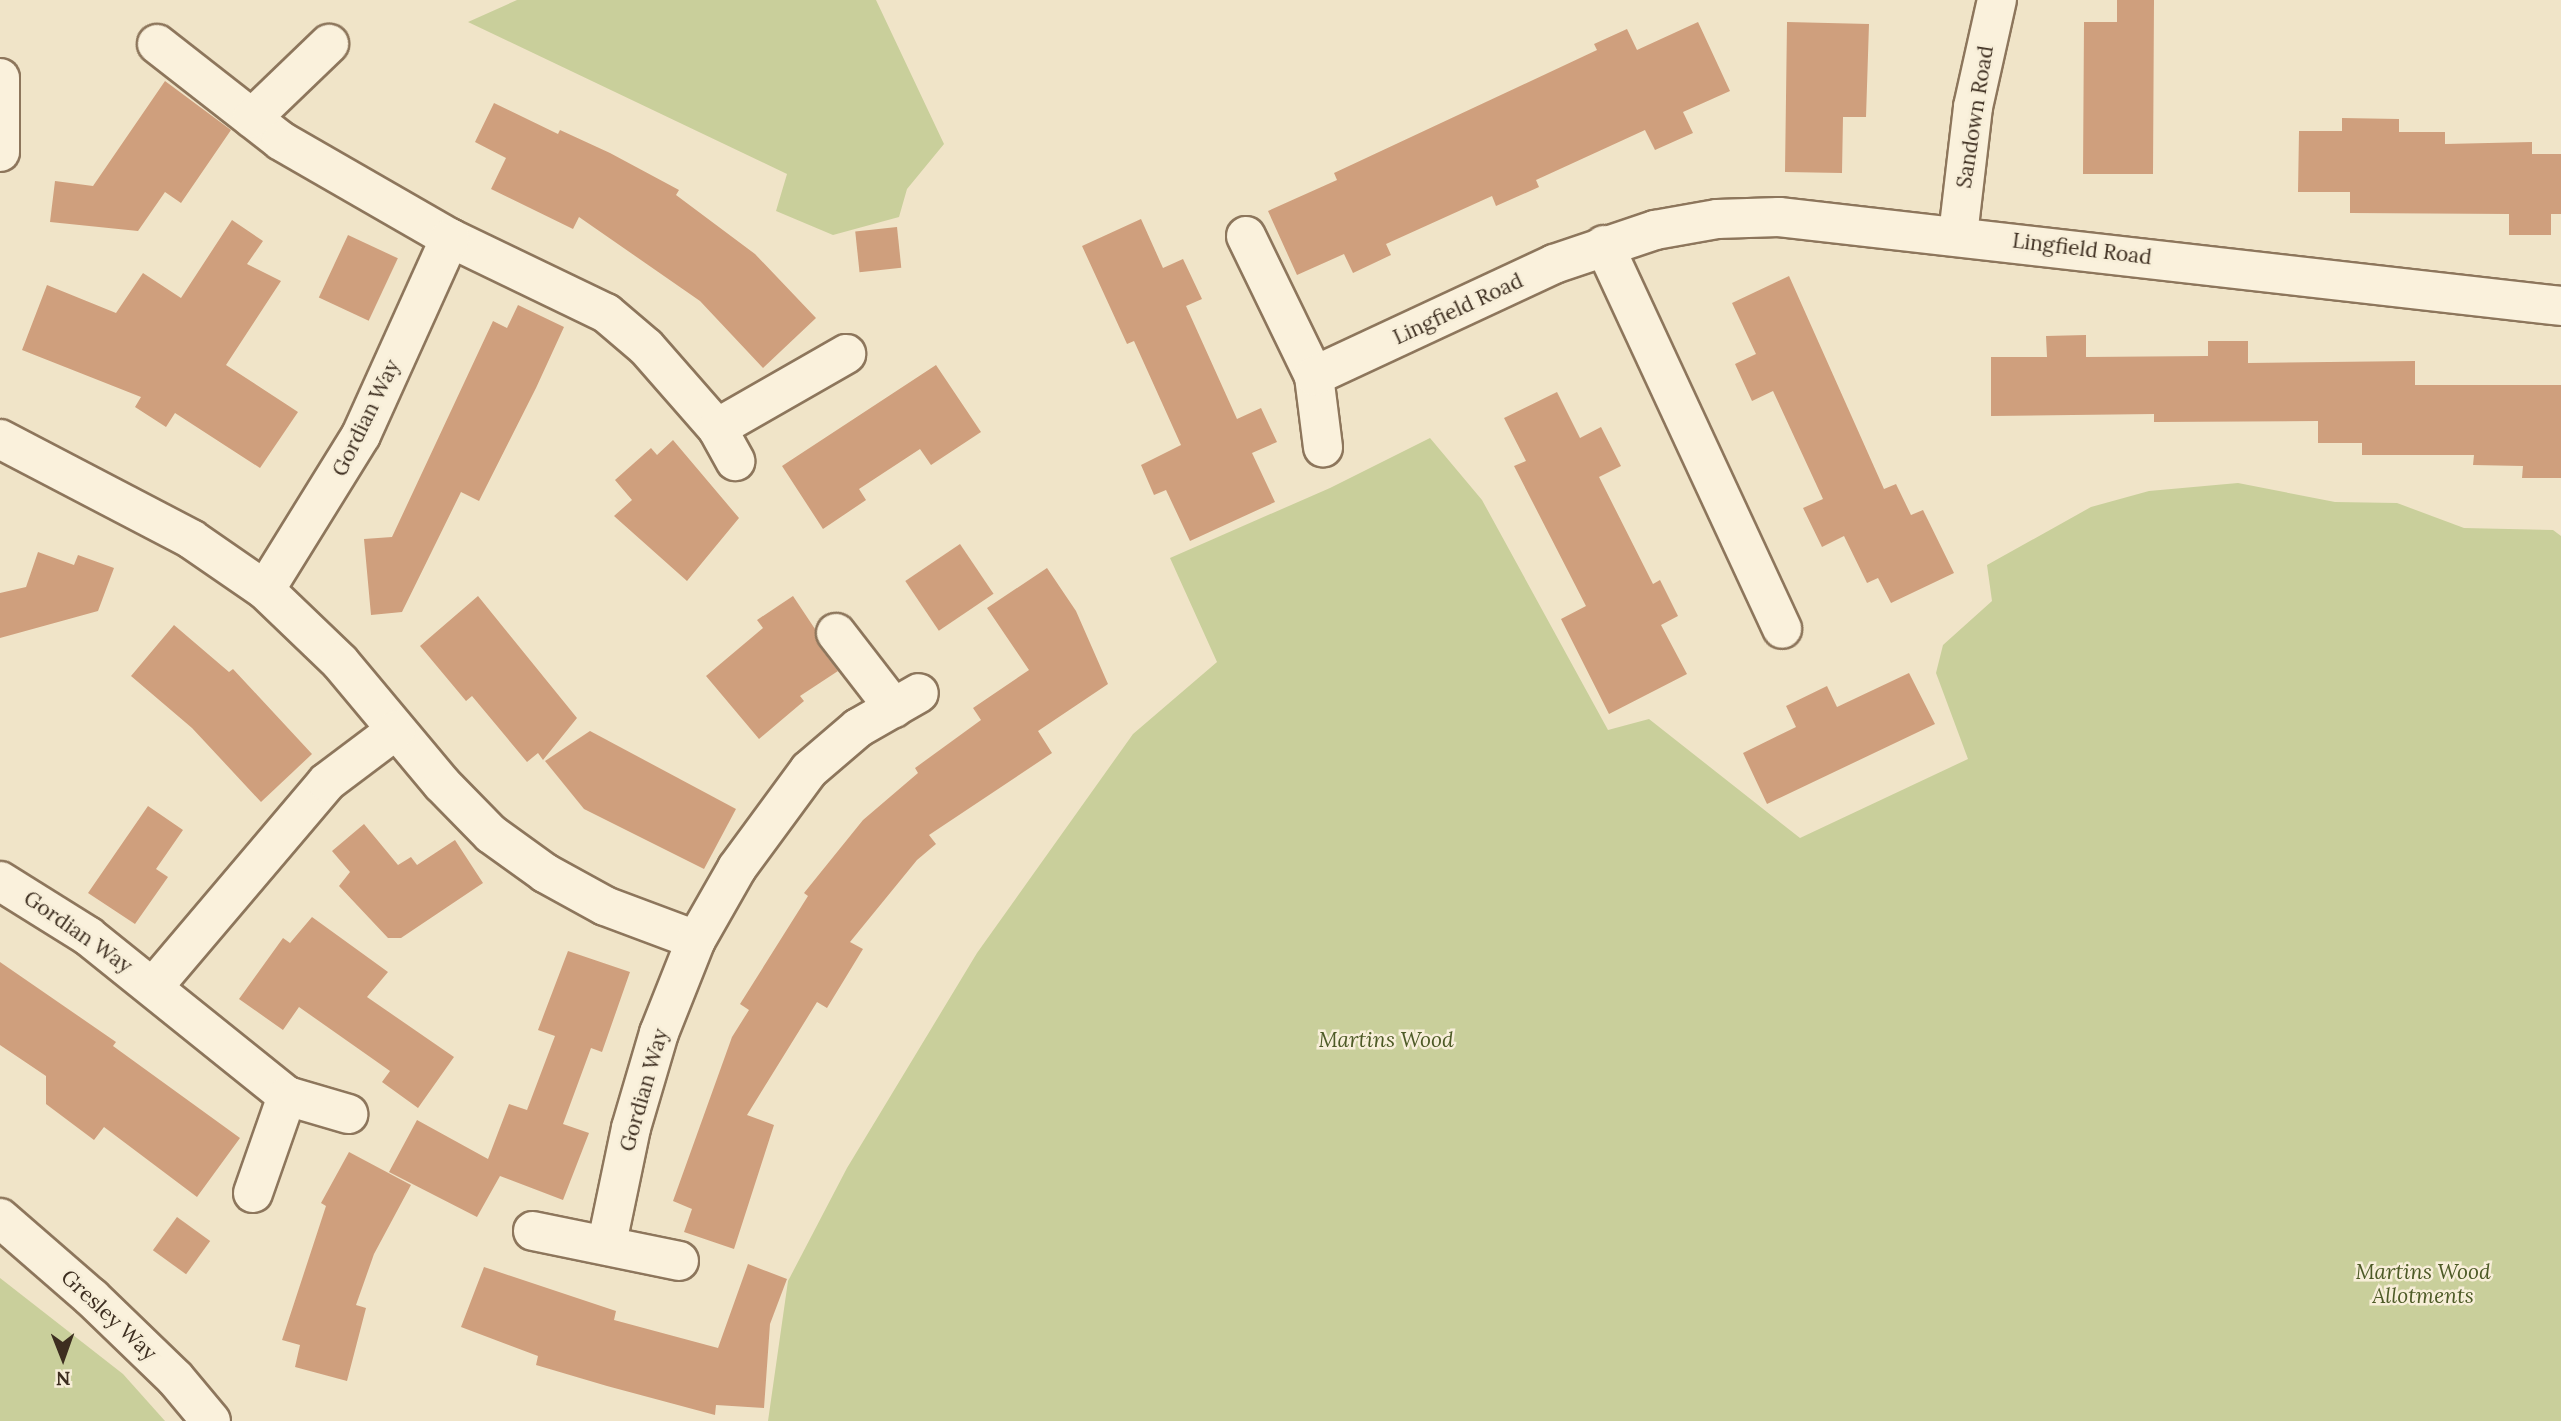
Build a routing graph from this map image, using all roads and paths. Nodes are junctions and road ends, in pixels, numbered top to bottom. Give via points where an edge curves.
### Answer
1 (1997, 0) edge
2 (157, 44) dead end
3 (329, 44) dead end
4 (0, 78) edge
5 (252, 118) junction
6 (0, 152) edge
7 (1958, 235) junction
8 (1246, 236) dead end
9 (450, 237) junction
10 (1604, 245) junction
11 (2561, 306) edge
12 (846, 354) dead end
13 (1314, 376) junction
14 (0, 439) edge
15 (1323, 447) dead end
16 (265, 590) junction
17 (1782, 628) dead end
18 (836, 633) dead end
19 (396, 730) junction
20 (0, 881) edge
21 (696, 940) junction
22 (154, 986) junction
23 (287, 1096) junction
24 (348, 1114) dead end
25 (253, 1193) dead end
26 (0, 1218) edge
27 (533, 1231) dead end
28 (607, 1243) junction
29 (679, 1261) dead end
30 (211, 1421) edge

1 - 7 street, Sandown Road via 1973,107
2 - 5 street
3 - 5 street
4 - 6 street
5 - 9 street via 281,141
7 - 10 street, Lingfield Road via 1779,217 1717,219
7 - 11 street, Lingfield Road
8 - 13 street
9 - 12 street via 606,313 646,347 726,445
9 - 16 street, Gordian Way via 361,435
10 - 13 street, Lingfield Road
10 - 17 street
13 - 15 street
14 - 16 street via 191,539
16 - 19 street via 340,662
18 - 21 street, Gordian Way via 907,700 858,728 809,770 737,868
19 - 21 street via 491,834 545,873 605,906
19 - 22 street, Gordian Way via 327,782
20 - 22 street, Gordian Way via 35,899
21 - 28 street, Gordian Way via 659,1033 631,1128
22 - 23 street, Gordian Way
23 - 24 street, Gordian Way
23 - 25 street
26 - 30 street, Gresley Way via 101,1306 175,1378
27 - 28 street
28 - 29 street

